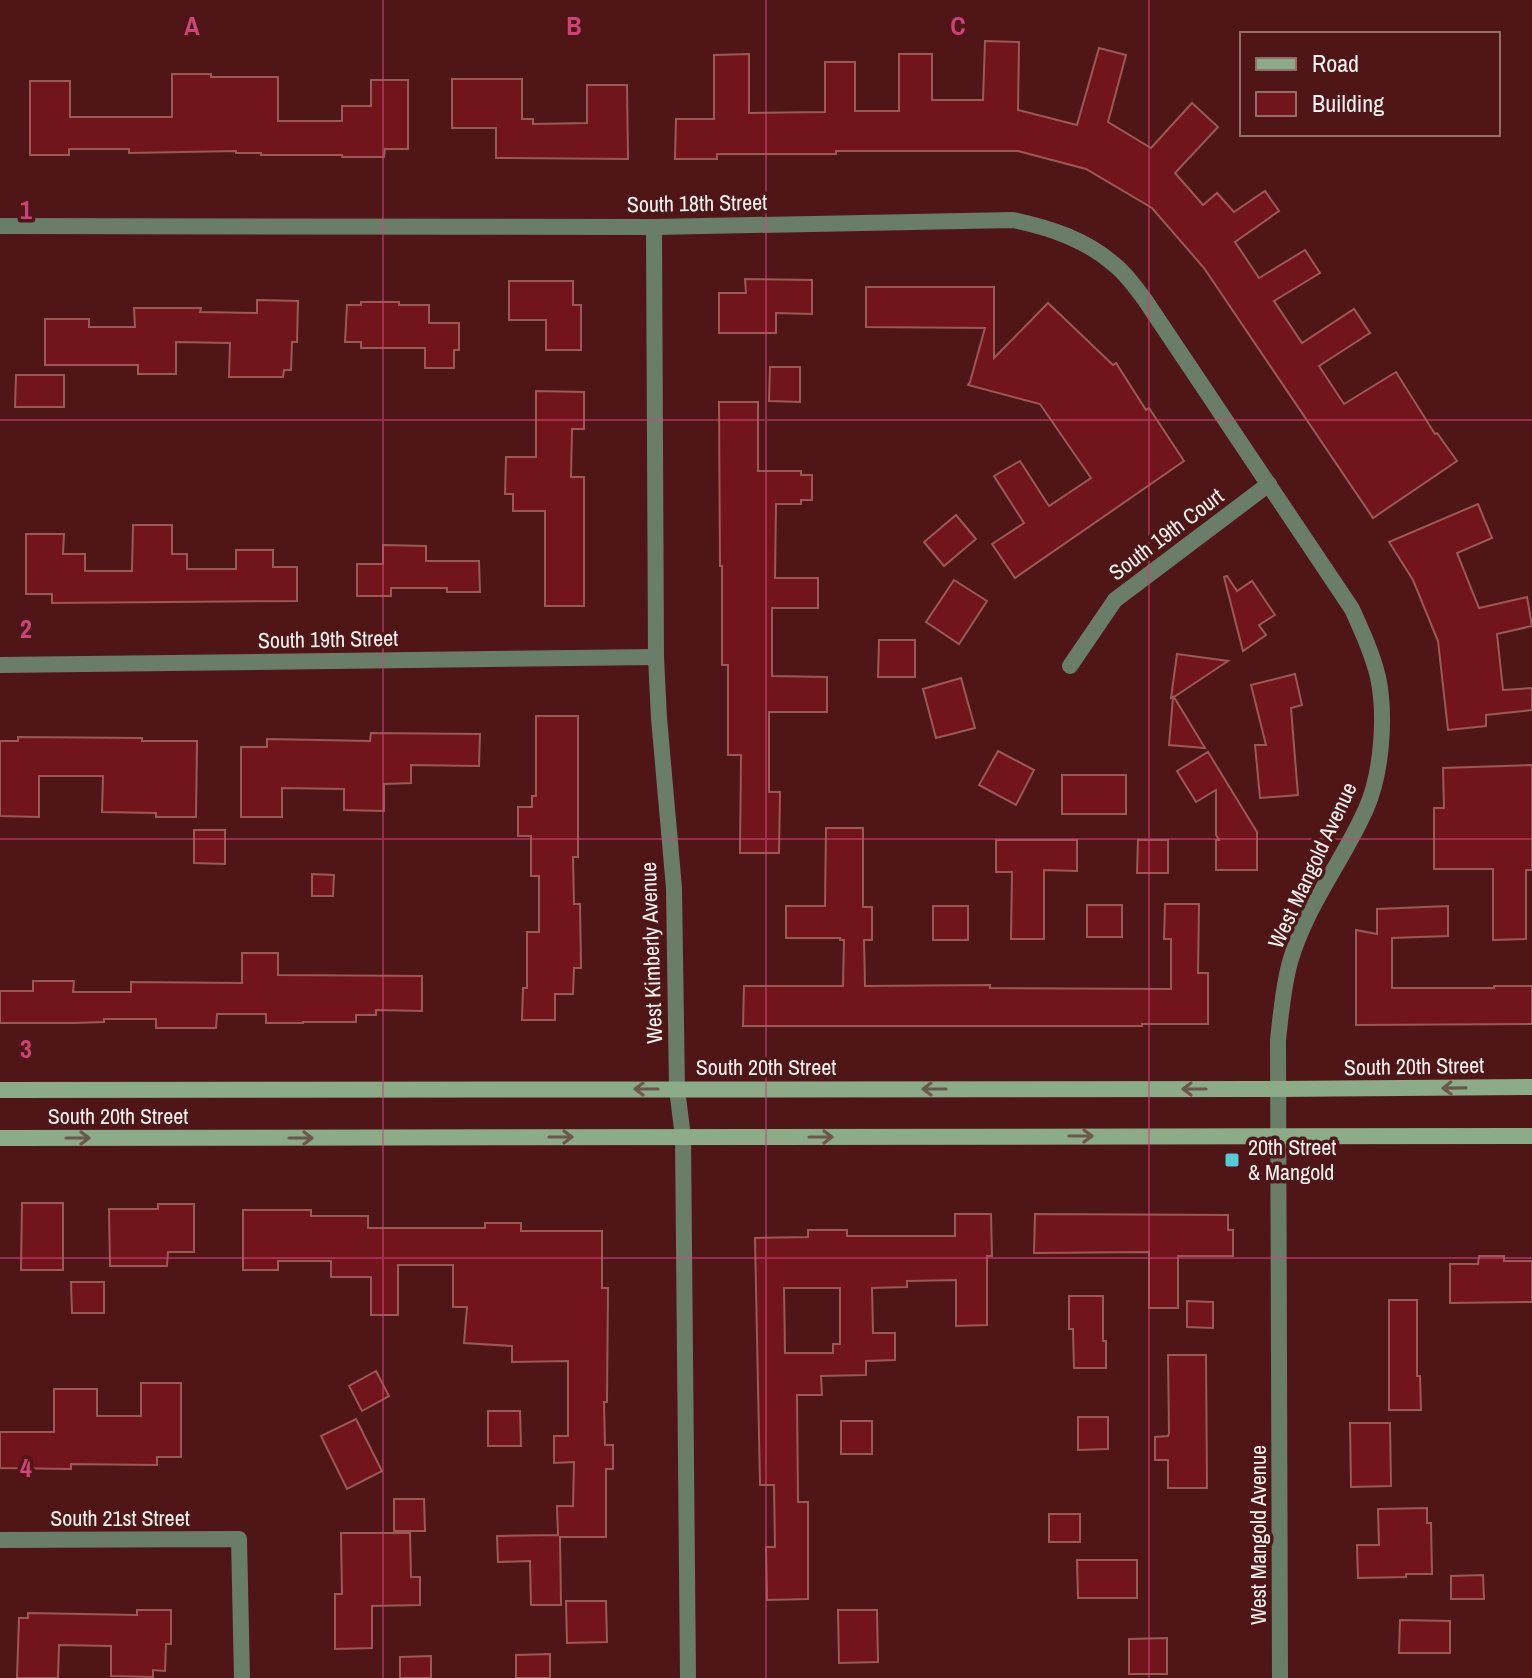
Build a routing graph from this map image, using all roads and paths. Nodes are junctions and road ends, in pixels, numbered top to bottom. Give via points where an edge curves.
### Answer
1 (0, 226) edge
2 (654, 227) junction
3 (1269, 484) junction
4 (656, 657) junction
5 (0, 665) edge
6 (1070, 666) dead end
7 (1532, 1087) edge
8 (677, 1089) junction
9 (1277, 1089) junction
10 (0, 1090) edge
11 (1278, 1135) junction
12 (1532, 1136) edge
13 (683, 1137) junction
14 (0, 1138) edge
15 (0, 1540) edge
16 (242, 1678) edge
17 (688, 1678) edge
18 (1280, 1678) edge

1 - 2 street, South 18th Street
2 - 3 street, South 18th Street via 1013,220 1049,228 1088,245 1118,267
2 - 4 street, West Kimberly Avenue
3 - 6 street, South 19th Court via 1115,600
3 - 9 street, West Mangold Avenue via 1352,609 1369,645 1381,714 1376,778 1366,808 1321,890 1290,962
4 - 5 street, South 19th Street
4 - 8 street, West Kimberly Avenue via 674,888
7 -> 9 street, South 20th Street
9 -> 8 street, South 20th Street
8 -> 10 street, South 20th Street
8 - 13 street, West Kimberly Avenue
9 - 11 street, West Mangold Avenue
11 - 12 street, South 20th Street
13 -> 11 street, South 20th Street
11 - 18 street, West Mangold Avenue
14 -> 13 street, South 20th Street
13 - 17 street, West Kimberly Avenue
15 - 16 street, South 21st Street via 239,1539

